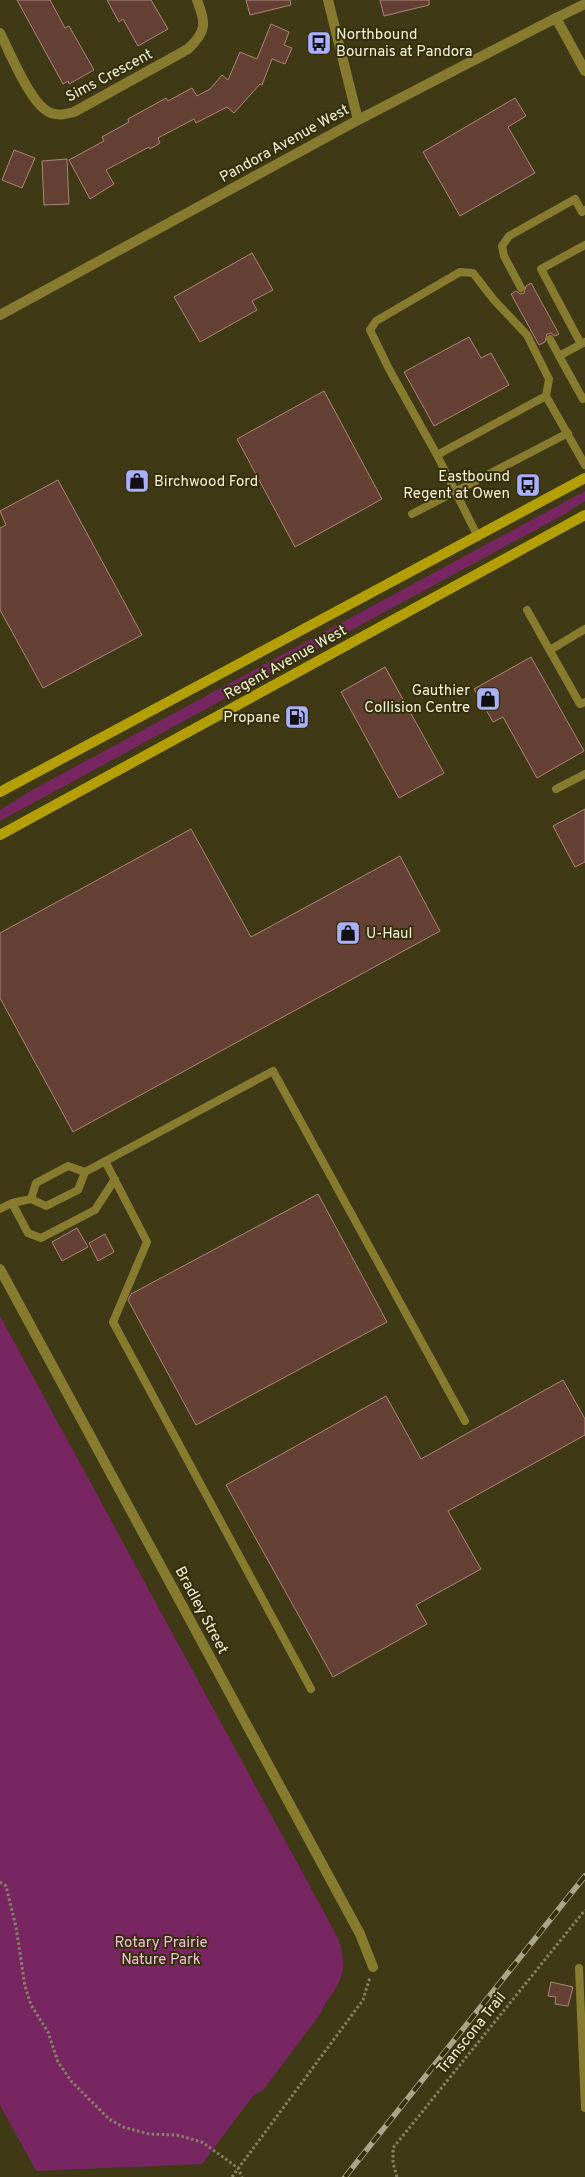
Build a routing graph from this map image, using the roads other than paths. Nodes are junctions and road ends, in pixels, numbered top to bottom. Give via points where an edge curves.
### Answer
1 (197, 0) edge
2 (328, 0) edge
3 (585, 4) edge
4 (556, 18) junction
5 (0, 34) edge
6 (585, 72) edge
7 (358, 120) junction
8 (585, 210) edge
9 (585, 245) edge
10 (521, 288) dead end
11 (0, 315) edge
12 (550, 339) dead end
13 (584, 343) edge
14 (560, 356) junction
15 (546, 396) junction
16 (585, 398) edge
17 (568, 433) junction
18 (437, 455) junction
19 (585, 466) edge
20 (585, 478) edge
21 (454, 491) junction
22 (412, 514) dead end
23 (585, 515) edge
24 (478, 536) junction
25 (527, 610) dead end
26 (585, 629) edge
27 (550, 650) junction
28 (585, 702) edge
29 (585, 774) edge
30 (556, 790) dead end
31 (0, 792) edge
32 (0, 835) edge
33 (105, 1161) junction
34 (86, 1172) junction
35 (115, 1179) junction
36 (31, 1199) junction
37 (12, 1203) junction
38 (0, 1209) edge
39 (0, 1269) edge
40 (465, 1421) dead end
41 (312, 1689) dead end
42 (373, 1967) road end
43 (578, 1968) dead end
44 (585, 2108) edge

1 - 5 street, Sims Crescent via 204,27 199,39 188,49 74,112 60,115 48,112 37,102
2 - 7 street
3 - 4 street, Pandora Avenue West
4 - 6 street
4 - 7 street, Pandora Avenue West
7 - 11 street, Pandora Avenue West
8 - 10 lane via 582,212 575,199 509,236 502,246 504,256
9 - 13 lane via 541,269
12 - 14 lane
13 - 14 lane
14 - 16 lane
15 - 17 lane
15 - 18 lane
15 - 18 lane via 549,379 527,336 473,273 460,272 376,321 370,330
17 - 19 lane
17 - 21 lane
18 - 21 lane
20 - 24 main road, Regent Avenue West
21 - 22 lane
21 - 24 lane
23 - 32 main road, Regent Avenue West
24 - 31 main road, Regent Avenue West
25 - 27 lane
26 - 27 lane
27 - 28 lane via 580,704
29 - 30 lane
33 - 34 lane
33 - 35 lane
33 - 40 lane via 273,1071
34 - 36 lane via 68,1166 36,1183
34 - 36 lane via 78,1190 46,1206
35 - 37 lane via 95,1210 41,1238 28,1233
35 - 41 lane via 147,1242 113,1322
36 - 37 lane
37 - 38 lane
39 - 42 street, Bradley Street via 360,1934
43 - 44 lane

